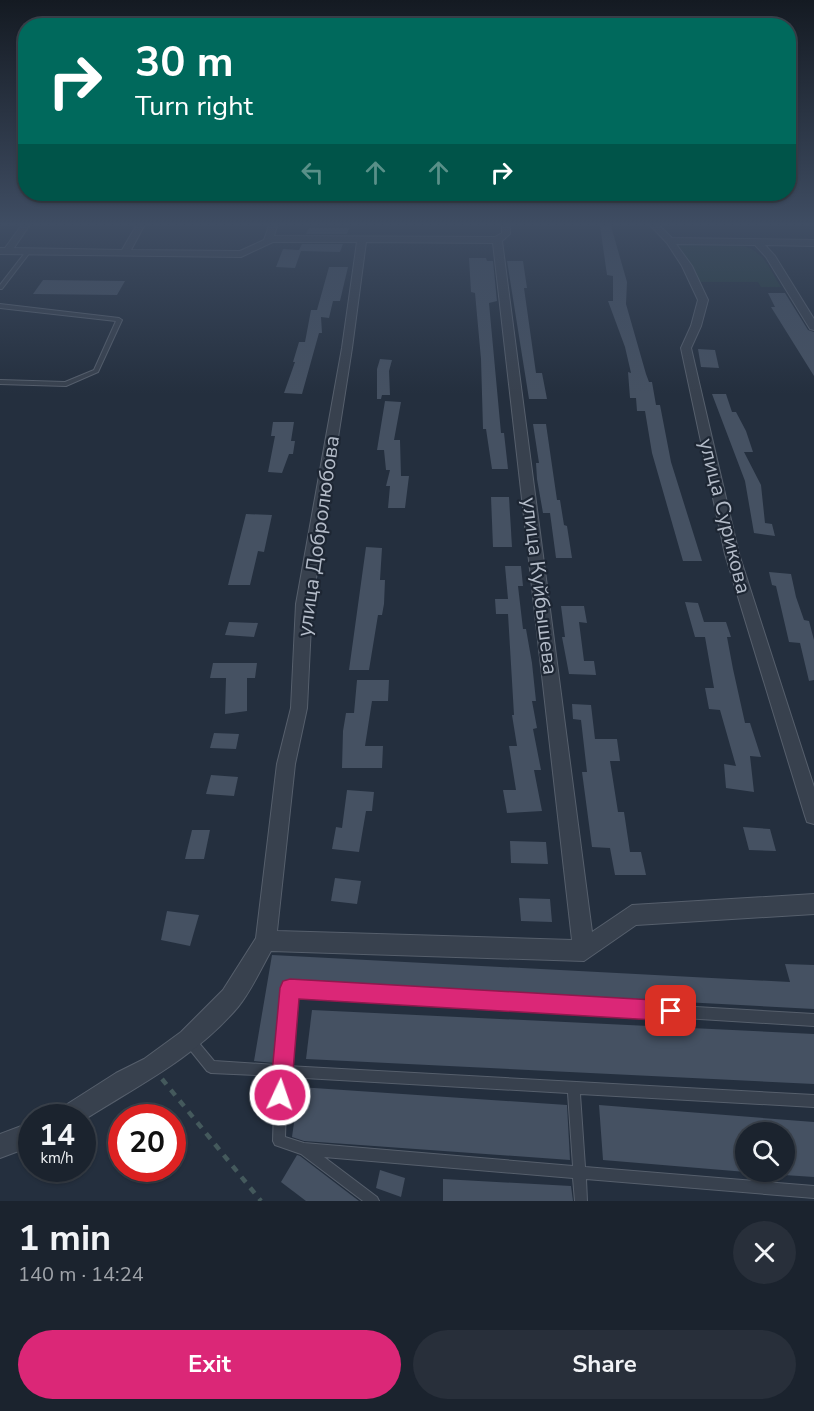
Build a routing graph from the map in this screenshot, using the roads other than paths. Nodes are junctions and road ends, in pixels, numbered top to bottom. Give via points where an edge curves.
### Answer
1 (356, 282) edge
2 (502, 282) edge
3 (695, 282) edge
4 (786, 282) edge
5 (0, 306) edge
6 (814, 327) edge
7 (0, 382) edge
8 (814, 816) edge
9 (814, 904) edge
10 (266, 940) junction
11 (585, 951) junction
12 (814, 1020) edge
13 (189, 1040) junction
14 (281, 1072) junction
15 (574, 1088) junction
16 (814, 1101) edge
17 (88, 1104) edge
18 (18, 1139) edge
19 (0, 1146) edge
20 (304, 1149) junction
21 (579, 1172) junction
22 (814, 1192) edge
23 (373, 1201) edge
24 (581, 1201) edge

1 - 10 street, улица Добролюбова via 304,604 299,708 286,764
2 - 11 street, улица Куйбышева
3 - 8 street, улица Сурикова via 703,300 686,348 732,554
4 - 6 street
5 - 7 lane via 119,320 96,371 66,384
9 - 11 street via 633,915
10 - 11 street
10 - 13 street via 231,998
12 - 14 lane via 290,988
13 - 14 lane via 211,1067
13 - 17 street via 152,1067
14 - 15 lane
14 - 20 lane via 279,1141
15 - 16 lane
15 - 21 lane
18 - 19 street
20 - 21 lane
20 - 23 lane
21 - 22 lane
21 - 24 lane

